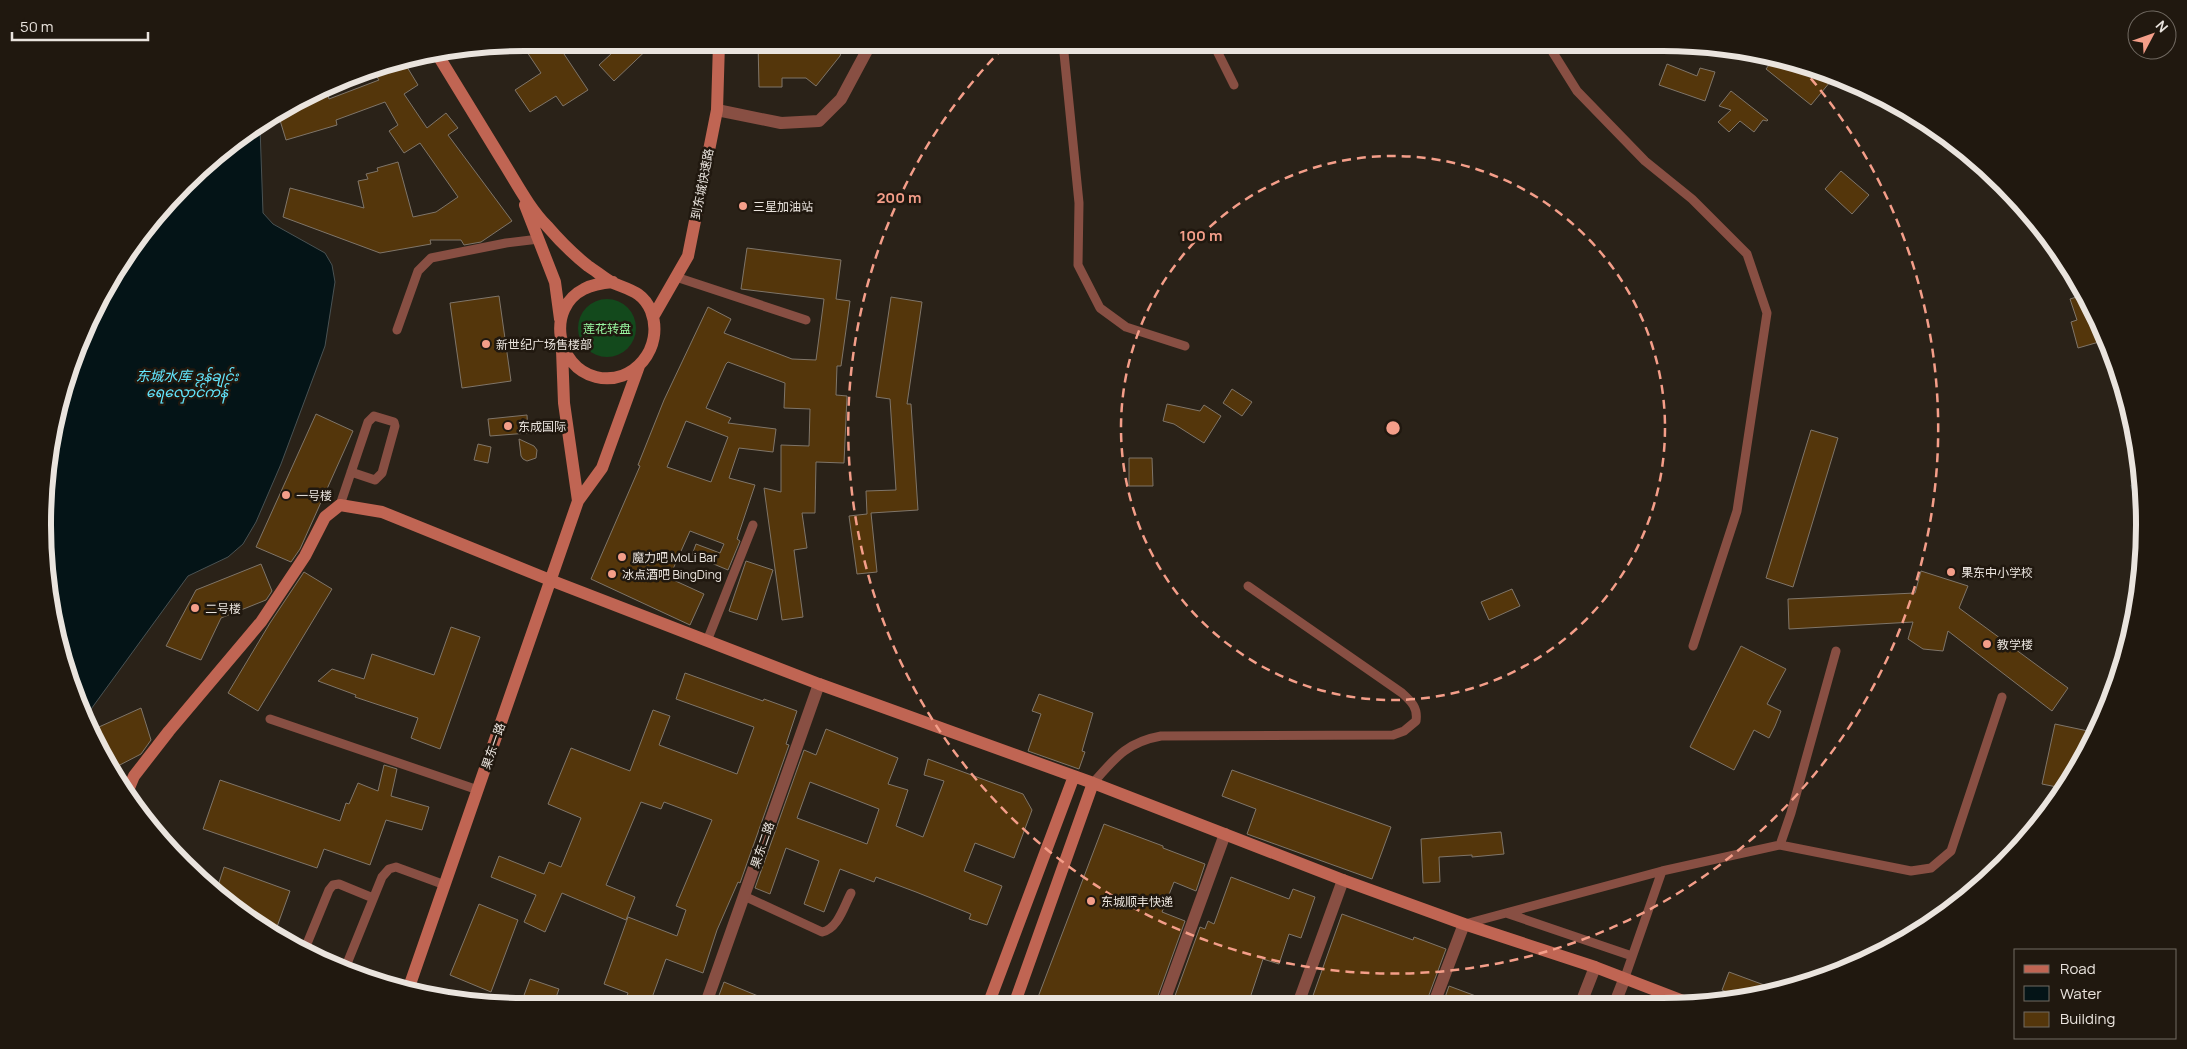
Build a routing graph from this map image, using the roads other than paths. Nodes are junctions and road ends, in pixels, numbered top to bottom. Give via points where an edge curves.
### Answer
1 (719, 51) edge
2 (866, 51) edge
3 (1064, 51) edge
4 (1217, 51) edge
5 (1553, 51) edge
6 (440, 59) edge
7 (1234, 85) dead end
8 (716, 110) junction
9 (515, 182) junction
10 (539, 239) junction
11 (676, 277) junction
12 (613, 282) junction
13 (653, 317) junction
14 (806, 320) dead end
15 (561, 321) junction
16 (397, 330) dead end
17 (562, 346) junction
18 (1185, 346) dead end
19 (639, 366) junction
20 (351, 472) junction
21 (578, 501) junction
22 (340, 505) junction
23 (753, 525) dead end
24 (550, 580) junction
25 (1248, 586) dead end
26 (706, 641) junction
27 (1693, 646) dead end
28 (1836, 651) dead end
29 (819, 684) junction
30 (2002, 698) dead end
31 (270, 719) dead end
32 (1074, 776) junction
33 (1093, 783) junction
34 (130, 785) edge
35 (478, 790) junction
36 (1225, 834) junction
37 (1780, 845) junction
38 (1662, 871) junction
39 (1343, 880) junction
40 (445, 885) junction
41 (850, 893) dead end
42 (744, 896) junction
43 (373, 898) junction
44 (1506, 913) junction
45 (1464, 924) junction
46 (306, 944) edge
47 (1632, 956) junction
48 (347, 964) edge
49 (1595, 967) junction
50 (1624, 980) junction
51 (410, 984) edge
52 (708, 998) edge
53 (991, 998) edge
54 (1016, 998) edge
55 (1165, 998) edge
56 (1300, 998) edge
57 (1436, 998) edge
58 (1583, 998) edge
59 (1617, 998) edge
60 (1674, 998) edge

1 - 8 street, 到东城快速路
2 - 8 street via 841,99 820,121 782,123
3 - 18 lane via 1079,204 1078,265 1100,308 1126,327
4 - 7 lane
5 - 27 lane via 1577,91 1645,161 1692,199 1747,254 1767,313 1737,511
6 - 9 street
8 - 11 street, 到东城快速路 via 688,256
9 - 10 street
9 - 12 street via 546,225 586,264
10 - 15 street via 555,282
10 - 16 lane via 431,258 418,271
11 - 13 street, 到东城快速路
11 - 14 lane
12 - 13 street via 628,287 641,297
12 - 15 street via 597,283 582,289 570,300
13 - 19 street via 654,340 649,354
15 - 17 street
17 - 19 street via 570,360 595,377 626,375
17 - 21 street via 564,402
19 - 21 street via 602,468
20 - 20 lane via 375,480 382,473 394,422 374,416 369,419
20 - 22 lane
21 - 24 street, 果东一路
22 - 24 street via 382,512
22 - 34 street via 324,517 305,556 261,622 158,746
23 - 26 lane
24 - 26 street
24 - 35 street, 果东一路
25 - 33 lane via 1402,693 1412,702 1417,712 1416,721 1393,735 1161,736 1142,740 1128,748
26 - 29 street
28 - 37 lane
29 - 32 street
29 - 42 street, 果东二路
30 - 37 lane via 1951,851 1931,868 1911,871
31 - 35 lane
32 - 33 street
32 - 53 street
33 - 36 street
33 - 54 street
35 - 40 street, 果东一路
36 - 39 street
36 - 55 street
37 - 38 lane
38 - 44 lane
38 - 47 lane
39 - 45 street
39 - 56 street
40 - 43 lane via 396,867 382,877
40 - 51 street, 果东一路
41 - 42 lane via 834,925 822,932
42 - 52 street, 果东二路
43 - 46 lane via 333,885
43 - 48 lane
44 - 45 lane
44 - 47 lane
45 - 49 street
45 - 57 street
47 - 50 lane
49 - 50 street
49 - 58 street
50 - 59 street
50 - 60 street

